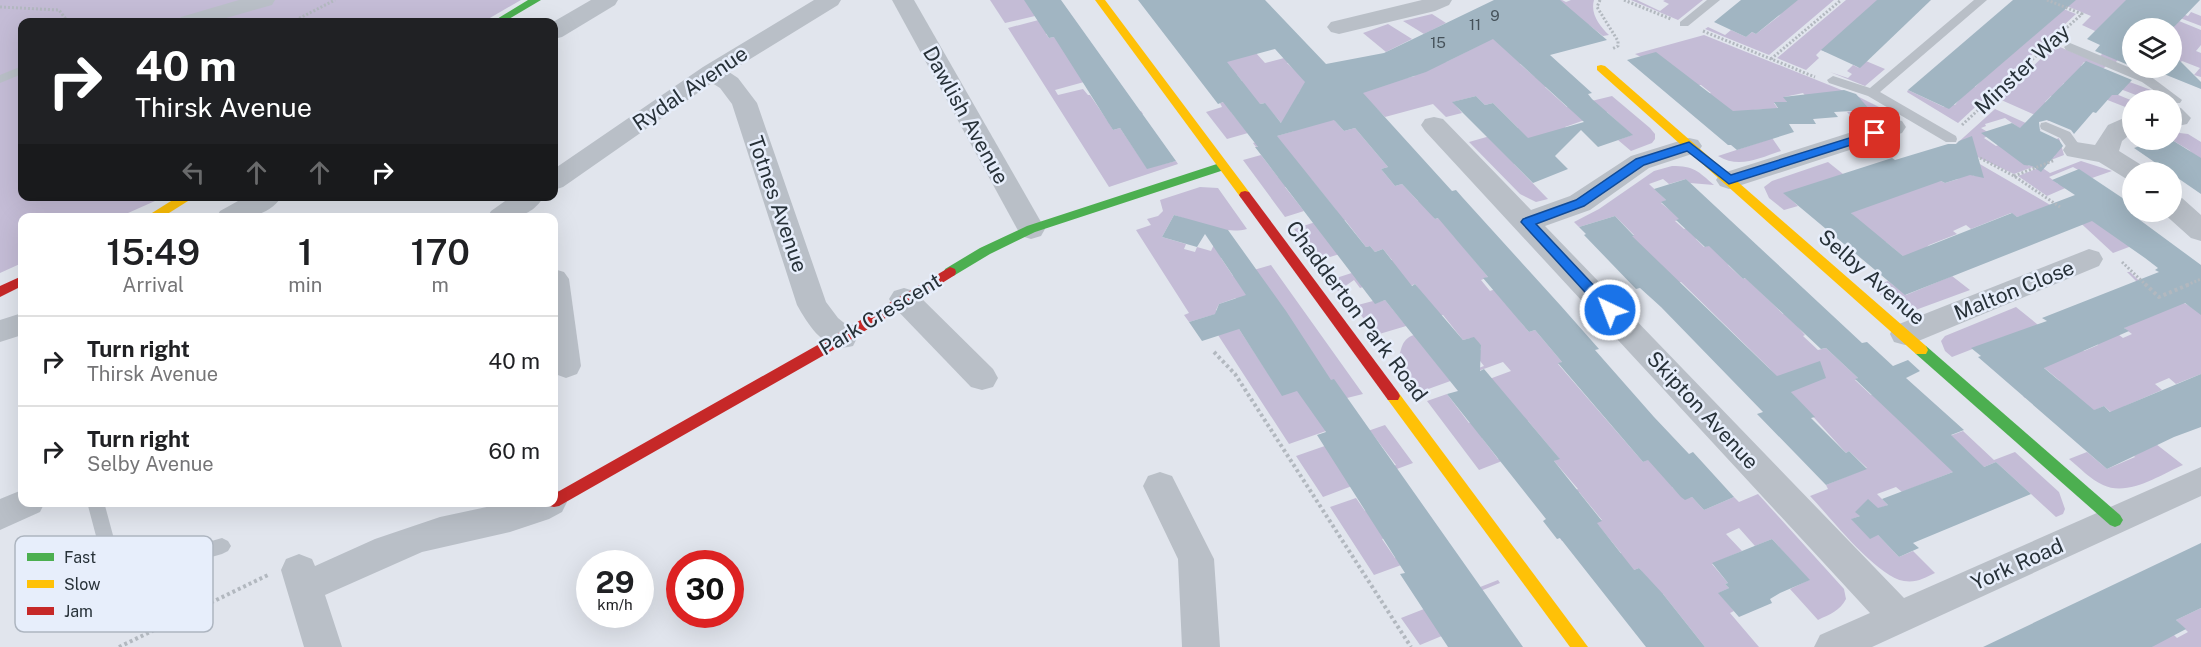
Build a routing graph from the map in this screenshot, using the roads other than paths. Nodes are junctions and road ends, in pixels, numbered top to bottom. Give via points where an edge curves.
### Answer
1 (264, 0) edge
2 (536, 0) edge
3 (607, 0) edge
4 (830, 0) edge
5 (903, 0) edge
6 (1101, 0) edge
7 (1441, 0) edge
8 (1714, 0) edge
9 (1981, 0) edge
10 (1322, 10) dead end
11 (203, 18) edge
12 (504, 18) edge
13 (1684, 24) road end
14 (558, 30) edge
15 (2070, 47) dead end
16 (1601, 68) dead end
17 (18, 71) edge
18 (712, 72) junction
19 (0, 78) edge
20 (1829, 80) road end
21 (2156, 90) edge
22 (1872, 93) junction
23 (1434, 125) dead end
24 (2046, 126) dead end
25 (1893, 127) dead end
26 (2122, 128) edge
27 (1951, 140) dead end
28 (1689, 146) junction
29 (2067, 155) joint
30 (2106, 156) junction
31 (2122, 165) edge
32 (1223, 166) junction
33 (558, 178) edge
34 (1729, 180) junction
35 (181, 201) edge
36 (260, 201) edge
37 (159, 213) edge
38 (239, 213) edge
39 (2182, 214) edge
40 (1527, 222) junction
41 (1031, 229) junction
42 (2201, 231) edge
43 (2089, 259) dead end
44 (18, 283) edge
45 (0, 292) edge
46 (904, 299) junction
47 (558, 321) edge
48 (18, 325) edge
49 (0, 331) edge
50 (1905, 334) junction
51 (842, 338) junction
52 (561, 353) edge
53 (982, 378) dead end
54 (2201, 481) edge
55 (1160, 486) dead end
56 (558, 499) edge
57 (18, 507) edge
58 (96, 507) edge
59 (539, 507) edge
60 (0, 515) edge
61 (2115, 520) junction
62 (105, 536) edge
63 (222, 546) dead end
64 (213, 549) edge
65 (1898, 617) junction
66 (322, 647) edge
67 (1202, 647) edge
68 (1580, 647) edge
69 (1833, 647) edge

1 - 11 street
2 - 12 street
3 - 14 street
4 - 18 street, Rydal Avenue
5 - 41 street, Dawlish Avenue
6 - 32 street, Chadderton Park Road
7 - 10 street via 1343,32
8 - 13 lane
9 - 22 lane
15 - 21 lane via 2146,79
16 - 28 street, Selby Avenue
17 - 19 lane
18 - 33 street, Rydal Avenue
18 - 51 street, Totnes Avenue via 729,83 744,103 812,305
20 - 22 lane
22 - 27 lane
23 - 40 street, Skipton Avenue
24 - 29 lane via 2065,135
25 - 34 street
26 - 30 street via 2108,142
28 - 34 street, Selby Avenue
28 - 40 street via 1640,162 1580,203
29 - 30 street
30 - 31 street
32 - 41 street, Park Crescent
32 - 68 street, Chadderton Park Road
34 - 50 street, Selby Avenue
35 - 37 street
36 - 38 street
39 - 42 street
40 - 65 street, Skipton Avenue
41 - 46 street, Park Crescent
43 - 50 street, Malton Close
44 - 45 street
46 - 51 street, Park Crescent
46 - 53 street
47 - 52 street
48 - 49 street
50 - 61 street, Selby Avenue
51 - 56 street, Park Crescent
54 - 61 street, York Road
55 - 67 street via 1196,558
57 - 60 street
58 - 62 lane
59 - 66 street, Park Crescent via 504,520 442,532 301,578
61 - 65 street, York Road
63 - 64 lane
65 - 69 street, York Road

